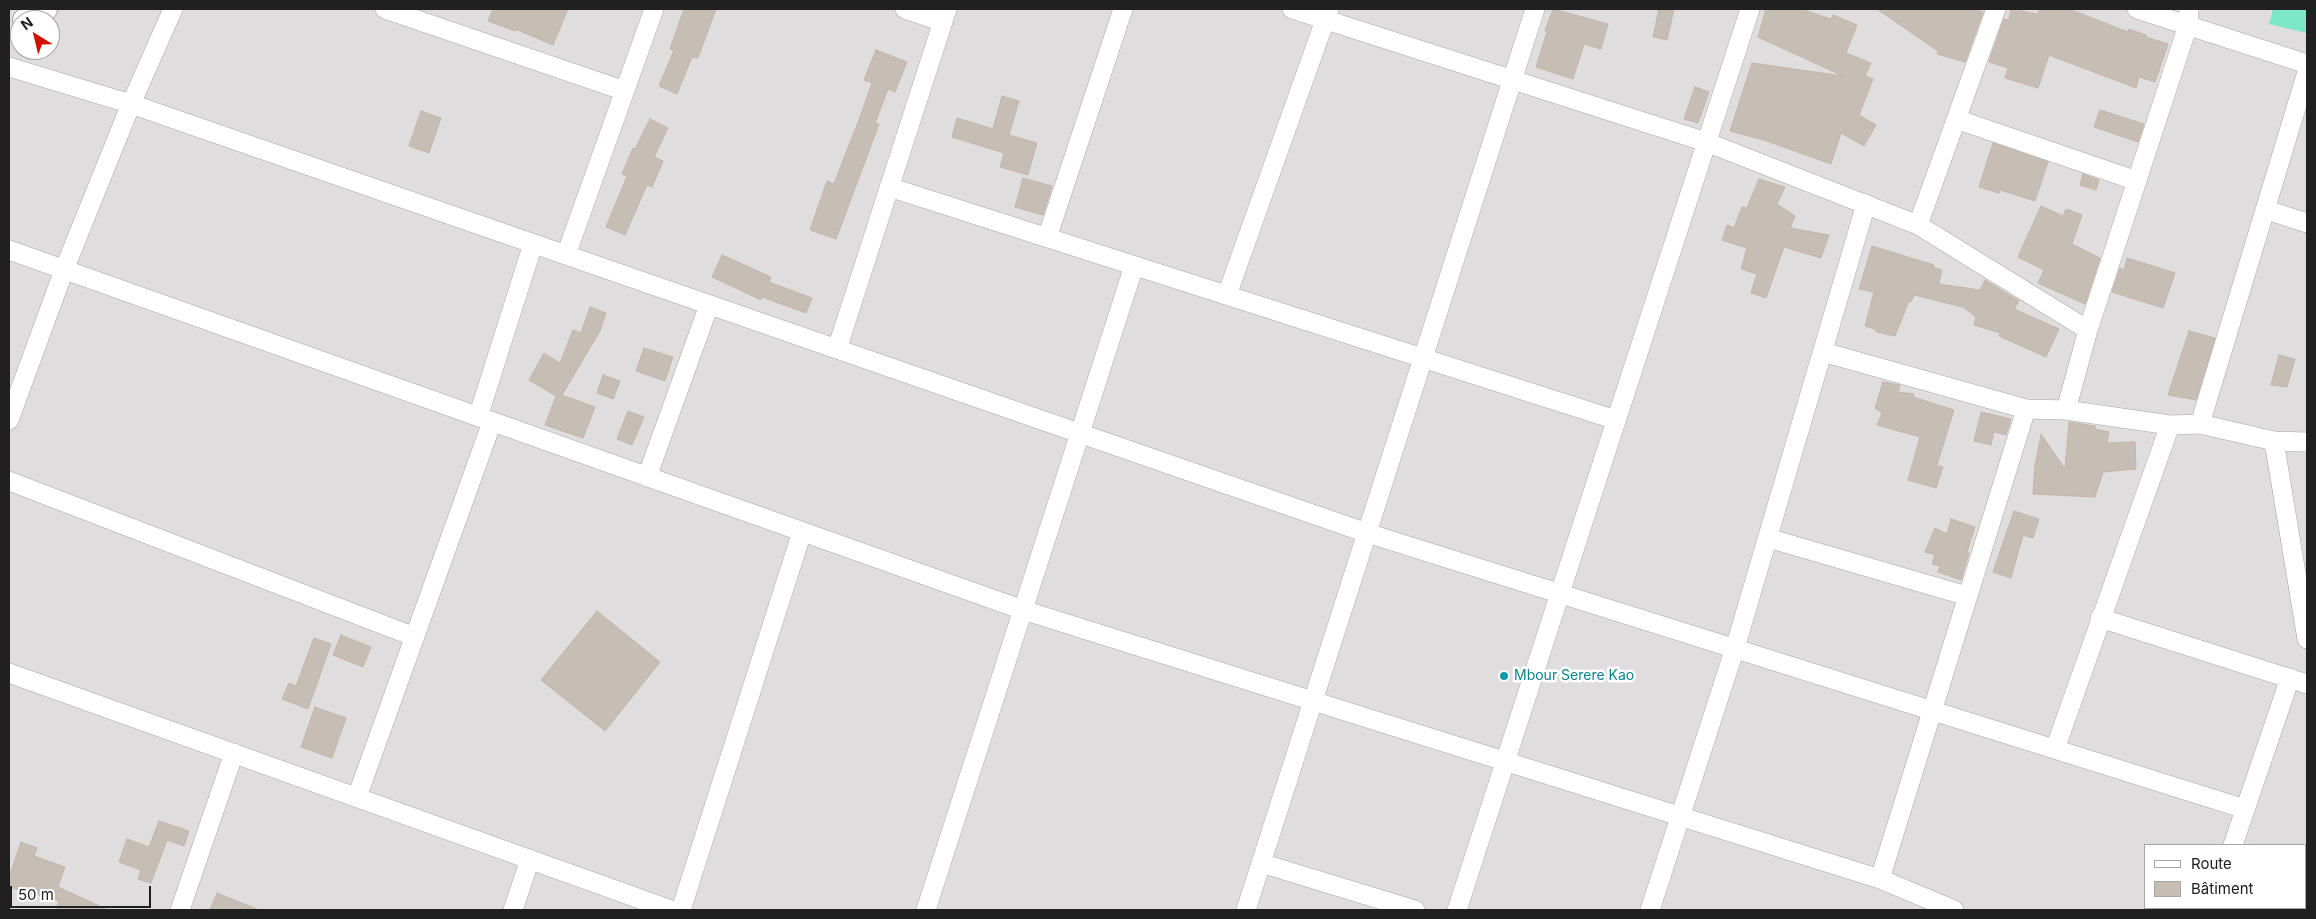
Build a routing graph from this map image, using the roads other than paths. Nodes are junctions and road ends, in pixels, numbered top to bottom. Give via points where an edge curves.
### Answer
1 (173, 9) edge
2 (385, 9) edge
3 (654, 9) edge
4 (905, 9) edge
5 (1123, 9) edge
6 (1292, 9) edge
7 (1535, 9) edge
8 (1750, 9) edge
9 (1996, 9) edge
10 (2137, 9) edge
11 (1328, 14) edge
12 (945, 15) edge
13 (2189, 17) edge
14 (2307, 64) edge
15 (9, 67) edge
16 (2307, 72) edge
17 (1512, 80) junction
18 (625, 91) junction
19 (132, 104) junction
20 (1956, 119) junction
21 (1706, 142) junction
22 (2137, 181) junction
23 (889, 187) junction
24 (1866, 204) junction
25 (2267, 210) junction
26 (2307, 223) edge
27 (1918, 225) junction
28 (1048, 238) junction
29 (533, 244) junction
30 (9, 250) edge
31 (566, 255) junction
32 (1134, 266) junction
33 (64, 270) junction
34 (1227, 295) junction
35 (709, 305) junction
36 (2088, 330) junction
37 (838, 349) junction
38 (1823, 352) junction
39 (1423, 358) junction
40 (2026, 408) junction
41 (2066, 410) junction
42 (485, 419) junction
43 (9, 420) edge
44 (1616, 420) junction
45 (2200, 424) junction
46 (2170, 425) junction
47 (1080, 433) junction
48 (2274, 441) junction
49 (2307, 442) edge
50 (646, 477) junction
51 (9, 481) edge
52 (802, 532) junction
53 (1367, 532) junction
54 (1768, 538) junction
55 (1560, 593) junction
56 (1967, 596) junction
57 (1023, 610) junction
58 (2100, 618) junction
59 (414, 638) junction
60 (2307, 639) edge
61 (1736, 648) junction
62 (9, 672) edge
63 (2299, 681) edge
64 (1313, 701) junction
65 (1932, 710) junction
66 (2055, 749) junction
67 (234, 753) junction
68 (1505, 761) junction
69 (357, 797) junction
70 (2245, 809) junction
71 (1682, 816) junction
72 (2232, 844) edge
73 (530, 860) junction
74 (1261, 863) junction
75 (1880, 879) junction
76 (180, 910) edge
77 (514, 910) edge
78 (671, 910) edge
79 (681, 910) edge
80 (926, 910) edge
81 (1246, 910) edge
82 (1414, 910) edge
83 (1457, 910) edge
84 (1650, 910) edge
85 (1954, 910) edge

1 - 19 street
2 - 18 street
3 - 18 street
4 - 12 street
5 - 28 street
6 - 11 street
7 - 17 street
8 - 21 street
9 - 20 street
10 - 13 street
11 - 17 street
11 - 34 street
12 - 23 street
13 - 14 street
13 - 22 street
15 - 19 street
16 - 25 street
17 - 21 street
17 - 39 street
18 - 31 street
19 - 29 street
19 - 33 street
20 - 22 street
20 - 27 street
21 - 24 street
21 - 44 street
22 - 36 street
23 - 28 street
23 - 37 street
24 - 27 street
24 - 38 street
25 - 26 street
25 - 45 street
27 - 36 street
28 - 32 street
29 - 31 street
29 - 42 street
30 - 33 street
31 - 35 street
32 - 34 street
32 - 47 street
33 - 42 street
33 - 43 street
34 - 39 street
35 - 37 street
35 - 50 street
36 - 41 street
37 - 47 street
38 - 40 street
38 - 54 street
39 - 44 street
39 - 53 street
40 - 41 street
40 - 56 street
41 - 46 street
42 - 50 street
42 - 59 street
44 - 55 street
45 - 46 street
45 - 48 street
46 - 58 street
47 - 53 street
47 - 57 street
48 - 49 street
48 - 60 street
50 - 52 street
51 - 59 street
52 - 57 street
52 - 79 street
53 - 55 street
53 - 64 street
54 - 56 street
54 - 61 street
55 - 61 street
55 - 68 street
56 - 65 street
57 - 64 street
57 - 80 street
58 - 63 street
58 - 66 street
59 - 69 street
61 - 65 street
61 - 71 street
62 - 67 street
63 - 70 street
64 - 68 street
64 - 74 street
65 - 66 street
65 - 75 street
66 - 70 street
67 - 69 street
67 - 76 street
68 - 71 street
68 - 83 street
69 - 73 street
70 - 72 street
71 - 75 street
71 - 84 street
73 - 77 street
73 - 78 street
74 - 81 street
74 - 82 street
75 - 85 street

